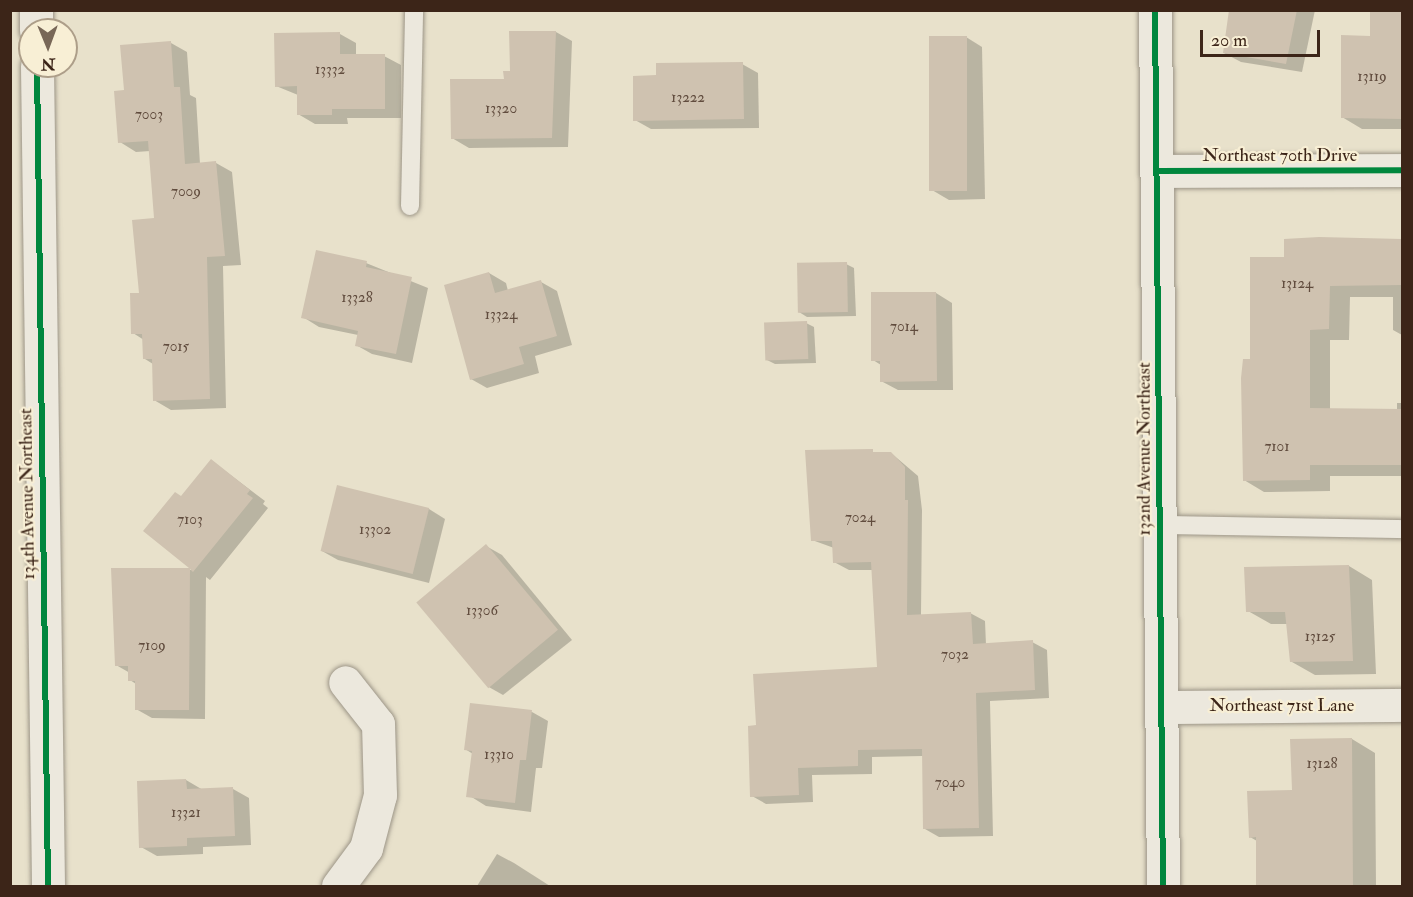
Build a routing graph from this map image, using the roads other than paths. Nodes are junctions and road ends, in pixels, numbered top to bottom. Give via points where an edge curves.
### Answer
1 (414, 10) edge
2 (1155, 10) edge
3 (37, 78) edge
4 (1402, 170) edge
5 (1158, 171) junction
6 (410, 206) dead end
7 (1161, 525) junction
8 (1402, 529) edge
9 (345, 682) dead end
10 (1402, 705) edge
11 (1161, 707) junction
12 (48, 886) edge
13 (338, 886) edge
14 (1163, 886) edge

1 - 6 lane
2 - 5 street, 132nd Avenue Northeast
3 - 12 street, 134th Avenue Northeast
4 - 5 street, Northeast 70th Drive
5 - 7 street, 132nd Avenue Northeast
7 - 8 lane
7 - 11 street, 132nd Avenue Northeast
9 - 13 street via 378,723 380,795 366,848
10 - 11 street, Northeast 71st Lane
11 - 14 street, 132nd Avenue Northeast

